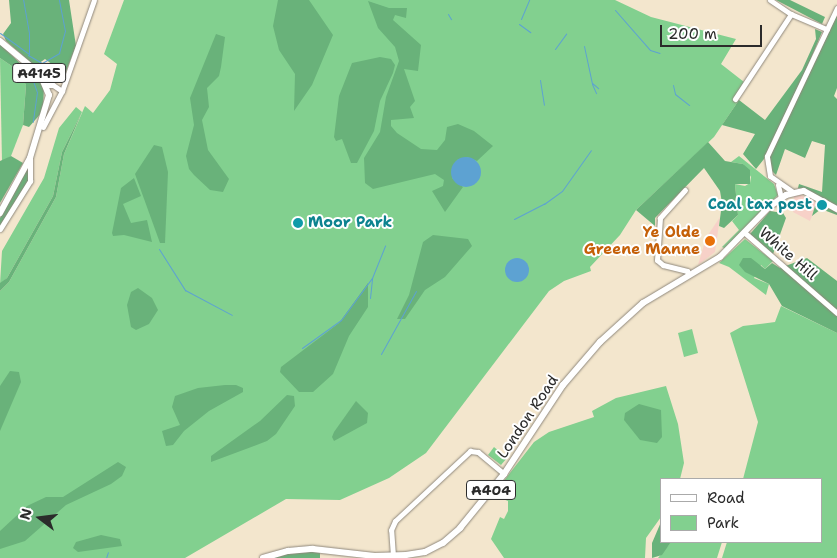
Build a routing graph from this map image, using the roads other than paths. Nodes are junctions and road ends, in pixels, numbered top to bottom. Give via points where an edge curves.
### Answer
1 (94, 0) edge
2 (770, 0) edge
3 (837, 8) edge
4 (791, 14) junction
5 (827, 30) junction
6 (0, 41) edge
7 (47, 85) junction
8 (62, 91) junction
9 (735, 99) dead end
10 (43, 127) dead end
11 (30, 158) junction
12 (778, 185) junction
13 (685, 190) dead end
14 (793, 192) junction
15 (781, 198) junction
16 (837, 209) edge
17 (0, 212) edge
18 (0, 230) edge
19 (745, 233) junction
20 (689, 275) junction
21 (837, 313) edge
22 (504, 474) junction
23 (393, 556) junction
24 (263, 558) edge

1 - 8 street
2 - 4 street
3 - 5 street
4 - 5 street
4 - 9 street
5 - 12 street via 767,156 768,172
6 - 7 main road, A4145 via 40,74
7 - 8 street
7 - 11 main road, A4145 via 48,102
8 - 10 street
11 - 17 main road, A4145
11 - 18 street via 30,181
12 - 14 street
12 - 15 street
13 - 20 street via 660,218 657,260 663,265 687,271
14 - 15 main road, A404
14 - 16 main road via 804,191
15 - 19 main road, London Road / A404
19 - 20 main road, London Road / A404 via 720,257
19 - 21 street, White Hill
20 - 22 main road, London Road / A404 via 653,295 600,342 553,398
22 - 23 main road, London Road / A404 via 448,540 425,552
22 - 23 street via 478,452 470,451 395,521 391,530
23 - 24 main road, London Road / A404 via 313,549

